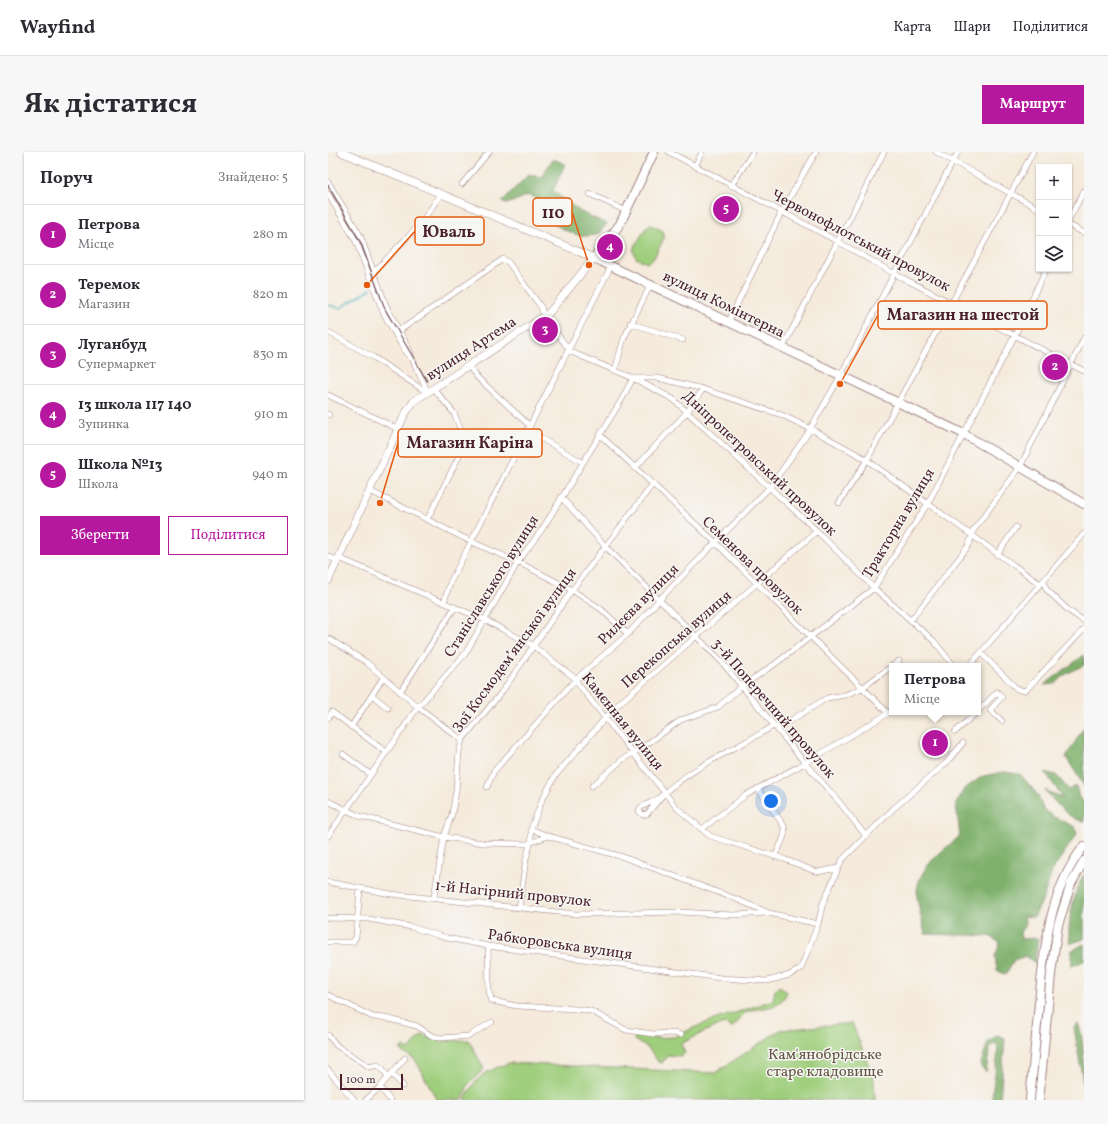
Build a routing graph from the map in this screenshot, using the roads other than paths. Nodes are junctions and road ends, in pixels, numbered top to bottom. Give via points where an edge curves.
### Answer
1 (342, 152) edge
2 (489, 152) edge
3 (654, 152) edge
4 (669, 152) edge
5 (702, 152) edge
6 (753, 152) edge
7 (816, 152) edge
8 (884, 152) edge
9 (936, 152) edge
10 (958, 152) edge
11 (1033, 152) edge
12 (953, 161) junction
13 (694, 166) junction
14 (328, 182) edge
15 (462, 184) dead end
16 (731, 186) junction
17 (1084, 191) edge
18 (328, 194) edge
19 (441, 194) junction
20 (590, 194) dead end
21 (1011, 194) junction
22 (1036, 207) edge
23 (626, 211) junction
24 (782, 211) junction
25 (1072, 213) edge
26 (1072, 227) edge
27 (1084, 233) edge
28 (837, 241) junction
29 (594, 258) junction
30 (611, 266) junction
31 (374, 271) junction
32 (1045, 272) edge
33 (895, 274) junction
34 (651, 284) junction
35 (954, 303) junction
36 (544, 317) junction
37 (728, 321) junction
38 (630, 323) junction
39 (399, 331) junction
40 (328, 332) edge
41 (1015, 335) junction
42 (1084, 338) edge
43 (683, 340) dead end
44 (783, 347) junction
45 (569, 349) junction
46 (411, 358) junction
47 (1071, 363) junction
48 (469, 367) junction
49 (615, 370) junction
50 (1084, 371) edge
51 (841, 375) junction
52 (633, 378) junction
53 (703, 389) junction
54 (431, 391) junction
55 (328, 395) edge
56 (898, 403) junction
57 (687, 412) junction
58 (528, 427) junction
59 (398, 429) junction
60 (811, 429) junction
61 (962, 433) junction
62 (600, 435) junction
63 (867, 460) junction
64 (582, 462) junction
65 (636, 467) junction
66 (1020, 467) junction
67 (653, 484) junction
68 (770, 487) junction
69 (370, 491) junction
70 (561, 497) junction
71 (839, 503) dead end
72 (928, 503) junction
73 (1084, 504) edge
74 (427, 520) junction
75 (1016, 527) dead end
76 (817, 531) junction
77 (1084, 534) edge
78 (972, 535) junction
79 (472, 542) junction
80 (715, 542) junction
81 (604, 546) junction
82 (997, 555) junction
83 (328, 556) edge
84 (337, 560) junction
85 (518, 562) junction
86 (328, 581) edge
87 (1042, 582) junction
88 (758, 584) junction
89 (874, 588) junction
90 (572, 590) junction
91 (659, 600) junction
92 (444, 602) junction
93 (455, 607) junction
94 (485, 620) junction
95 (911, 620) junction
96 (1084, 621) edge
97 (1084, 629) edge
98 (628, 634) junction
99 (696, 637) junction
100 (809, 637) junction
101 (328, 638) edge
102 (532, 645) junction
103 (981, 653) junction
104 (899, 661) dead end
105 (896, 663) edge
106 (952, 663) edge
107 (972, 663) edge
108 (889, 668) edge
109 (383, 678) junction
110 (576, 680) junction
111 (742, 686) junction
112 (862, 688) junction
113 (400, 692) junction
114 (372, 695) junction
115 (418, 707) junction
116 (981, 707) edge
117 (388, 708) dead end
118 (889, 711) edge
119 (889, 713) edge
120 (973, 715) edge
121 (328, 718) edge
122 (605, 718) junction
123 (1002, 721) dead end
124 (775, 725) junction
125 (351, 727) junction
126 (955, 732) dead end
127 (462, 740) junction
128 (963, 743) dead end
129 (386, 752) junction
130 (633, 753) junction
131 (343, 754) dead end
132 (805, 763) junction
133 (370, 774) junction
134 (592, 786) dead end
135 (487, 787) dead end
136 (758, 789) junction
137 (663, 795) junction
138 (328, 801) edge
139 (346, 810) junction
140 (531, 829) junction
141 (702, 829) junction
142 (865, 835) junction
143 (328, 836) edge
144 (548, 836) junction
145 (444, 837) junction
146 (531, 841) junction
147 (1084, 846) edge
148 (775, 857) junction
149 (1084, 862) edge
150 (838, 868) junction
151 (328, 882) edge
152 (360, 889) junction
153 (434, 897) junction
154 (519, 908) junction
155 (769, 913) junction
156 (328, 918) edge
157 (357, 919) junction
158 (818, 924) junction
159 (328, 942) edge
160 (488, 946) junction
161 (328, 995) edge
162 (492, 1022) dead end
163 (681, 1035) dead end
164 (328, 1036) edge
165 (404, 1058) dead end
166 (328, 1070) edge
167 (390, 1075) junction
168 (403, 1086) dead end
169 (380, 1088) junction
170 (354, 1100) edge
171 (366, 1100) edge
172 (390, 1100) edge
173 (1030, 1100) edge
174 (1039, 1100) edge

1 - 19 street, вулиця Комінтерна
2 - 15 street
3 - 23 main road, вулиця Артема
4 - 13 street, Червонофлотський провулок
5 - 13 street
6 - 16 street
7 - 24 street
8 - 28 street
9 - 12 street
10 - 12 street
11 - 21 street
12 - 21 street
12 - 33 street
13 - 16 street, Червонофлотський провулок
14 - 31 street via 352,220
16 - 24 street, Червонофлотський провулок
17 - 25 street
18 - 46 street via 356,241 384,314
19 - 29 street, вулиця Комінтерна
19 - 31 street via 421,222
20 - 23 street
21 - 22 street
21 - 35 street
23 - 29 main road, вулиця Артема via 609,240
24 - 28 street, Червонофлотський провулок
24 - 37 street
26 - 27 street
28 - 33 street, Червонофлотський провулок
28 - 44 street
29 - 30 main road, вулиця Комінтерна
29 - 36 street, вулиця Артема
30 - 34 main road, вулиця Комінтерна
30 - 45 street
31 - 39 street via 387,308
32 - 41 street, Тракторна вулиця
33 - 35 street, Червонофлотський провулок
33 - 51 street
34 - 37 main road, вулиця Комінтерна
34 - 38 street
35 - 41 street, Червонофлотський провулок
35 - 56 street
36 - 39 street via 541,307 508,262 503,259
36 - 45 street
36 - 48 street, вулиця Артема
37 - 44 main road, вулиця Комінтерна
38 - 43 street
38 - 49 street
39 - 46 street via 410,350
40 - 54 street
41 - 47 street, Червонофлотський провулок
41 - 61 street, Тракторна вулиця
42 - 47 street
44 - 51 main road, вулиця Комінтерна
45 - 49 street
45 - 58 street
46 - 54 street
47 - 50 street, Червонофлотський провулок
47 - 66 street
48 - 54 street, вулиця Артема
48 - 58 street
49 - 52 street
51 - 56 main road, вулиця Комінтерна
51 - 60 street, Рилєєва вулиця
52 - 53 street, Дніпропетровський провулок via 658,378
52 - 57 street, Дніпропетровський провулок via 673,399
52 - 62 street, Станіславського вулиця
53 - 57 street
53 - 60 street, Дніпропетровський провулок via 782,415
54 - 59 street, вулиця Артема via 414,401
54 - 74 street via 454,413 467,440
55 - 59 street
56 - 61 main road, вулиця Комінтерна
56 - 63 street
57 - 65 street
57 - 68 street, Дніпропетровський провулок
58 - 64 street
58 - 79 street
59 - 69 street, вулиця Артема
60 - 63 street, Дніпропетровський провулок
60 - 68 street, Рилєєва вулиця
61 - 66 main road, вулиця Комінтерна
61 - 72 street, Тракторна вулиця
62 - 64 street, Станіславського вулиця
62 - 65 street, Семенова провулок
63 - 71 street
63 - 72 street, Дніпропетровський провулок
64 - 70 street, Станіславського вулиця
65 - 67 street, Семенова провулок
66 - 73 main road, вулиця Комінтерна
66 - 78 street
67 - 80 street, Семенова провулок
67 - 81 street, Зої Космодем’янської вулиця
68 - 76 street, Дніпропетровський провулок
68 - 80 street, Рилєєва вулиця
69 - 74 street
69 - 84 street, вулиця Артема
70 - 81 street, 3-й Поперечний провулок
70 - 85 street, Станіславського вулиця via 543,528
72 - 78 street, Дніпропетровський провулок
72 - 89 street, Тракторна вулиця
74 - 79 street
75 - 82 street
76 - 88 street, Перекопська вулиця
76 - 89 street, Дніпропетровський провулок
77 - 87 street
78 - 82 street, Дніпропетровський провулок
78 - 95 street via 969,545
79 - 85 street
79 - 92 street via 450,583
80 - 88 street, Семенова провулок
80 - 91 street, Рилєєва вулиця
81 - 90 street, Зої Космодем’янської вулиця
81 - 91 street, 3-й Поперечний провулок
82 - 87 street, Дніпропетровський провулок
83 - 84 street, Камєнная вулиця
84 - 86 street, вулиця Артема
84 - 92 street, Камєнная вулиця
85 - 90 street
85 - 94 street, Станіславського вулиця
87 - 96 street, Дніпропетровський провулок via 1068,610
87 - 103 street
88 - 99 street, Перекопська вулиця
88 - 100 street, Семенова провулок
89 - 95 street, Дніпропетровський провулок
89 - 100 street, Тракторна вулиця
90 - 98 street via 601,609
90 - 102 street, Зої Космодем’янської вулиця
91 - 98 street, Рилєєва вулиця
91 - 99 street, 3-й Поперечний провулок
92 - 93 street, Камєнная вулиця
93 - 94 street, Камєнная вулиця
93 - 113 street
94 - 102 street, Камєнная вулиця
94 - 115 street, Станіславського вулиця via 465,654
95 - 106 street, Дніпропетровський провулок via 934,641
97 - 103 street via 1025,691 1017,689
98 - 110 street, Рилєєва вулиця
99 - 111 street, 3-й Поперечний провулок
99 - 122 street, Перекопська вулиця
100 - 111 street, Тракторна вулиця
100 - 112 street, Семенова провулок
101 - 109 street via 366,662
102 - 110 street, Камєнная вулиця
102 - 127 street, Зої Космодем’янської вулиця via 501,693
103 - 107 street
104 - 105 street
108 - 112 street
109 - 113 street
109 - 114 street
110 - 122 street, Камєнная вулиця
110 - 135 street, Рилєєва вулиця via 494,771
111 - 124 street, 3-й Поперечний провулок
111 - 130 street, Тракторна вулиця via 714,710 681,720
112 - 118 street, Семенова провулок
112 - 124 street via 845,695 827,698 780,727
113 - 115 street
114 - 117 street
114 - 125 street
115 - 127 street
115 - 129 street, Станіславського вулиця
116 - 123 street via 997,692 1002,697 990,710
119 - 132 street
120 - 126 street
121 - 125 street via 332,712
122 - 130 street, Камєнная вулиця
122 - 140 street, Перекопська вулиця via 555,776
124 - 132 street, 3-й Поперечний провулок
124 - 137 street
125 - 129 street
127 - 145 street, Зої Космодем’янської вулиця via 452,814
128 - 142 street via 946,763
129 - 133 street, Станіславського вулиця
130 - 134 street, Тракторна вулиця
130 - 137 street, Камєнная вулиця
131 - 133 street
132 - 136 street
132 - 142 street, 3-й Поперечний провулок
133 - 139 street, Станіславського вулиця
136 - 141 street
136 - 148 street via 784,826 785,832
137 - 141 street, Камєнная вулиця
138 - 139 street
139 - 143 street, Станіславського вулиця
139 - 145 street via 359,816
140 - 144 street
140 - 146 street, Перекопська вулиця
141 - 148 street, Камєнная вулиця via 710,836
142 - 150 street
144 - 146 street
144 - 155 street via 623,857
145 - 146 street via 482,843 528,844
145 - 153 street, Зої Космодем’янської вулиця
146 - 154 street, Перекопська вулиця
147 - 173 main road via 1062,884 1053,907 1047,934
148 - 150 street, Камєнная вулиця via 818,872
149 - 174 main road via 1071,884 1058,925
150 - 158 street via 823,903
151 - 152 street, 1-й Нагірний провулок
152 - 153 street, 1-й Нагірний провулок
152 - 157 street
153 - 154 street, 1-й Нагірний провулок
154 - 155 street, 1-й Нагірний провулок via 576,914
155 - 158 street
156 - 157 street, Рабкоровська вулиця
157 - 159 street via 356,937 353,942
157 - 160 street, Рабкоровська вулиця via 411,927 447,938
158 - 160 street, Рабкоровська вулиця via 800,968 790,975 767,981 721,978
160 - 163 street via 489,992 492,1001 517,1006 591,1011 626,1030
161 - 162 street via 373,1017 417,1026 440,1038 469,1036
164 - 167 street via 337,1046 370,1067 377,1065
165 - 167 street
166 - 170 street
167 - 168 street
167 - 169 street
169 - 171 street
169 - 172 street

